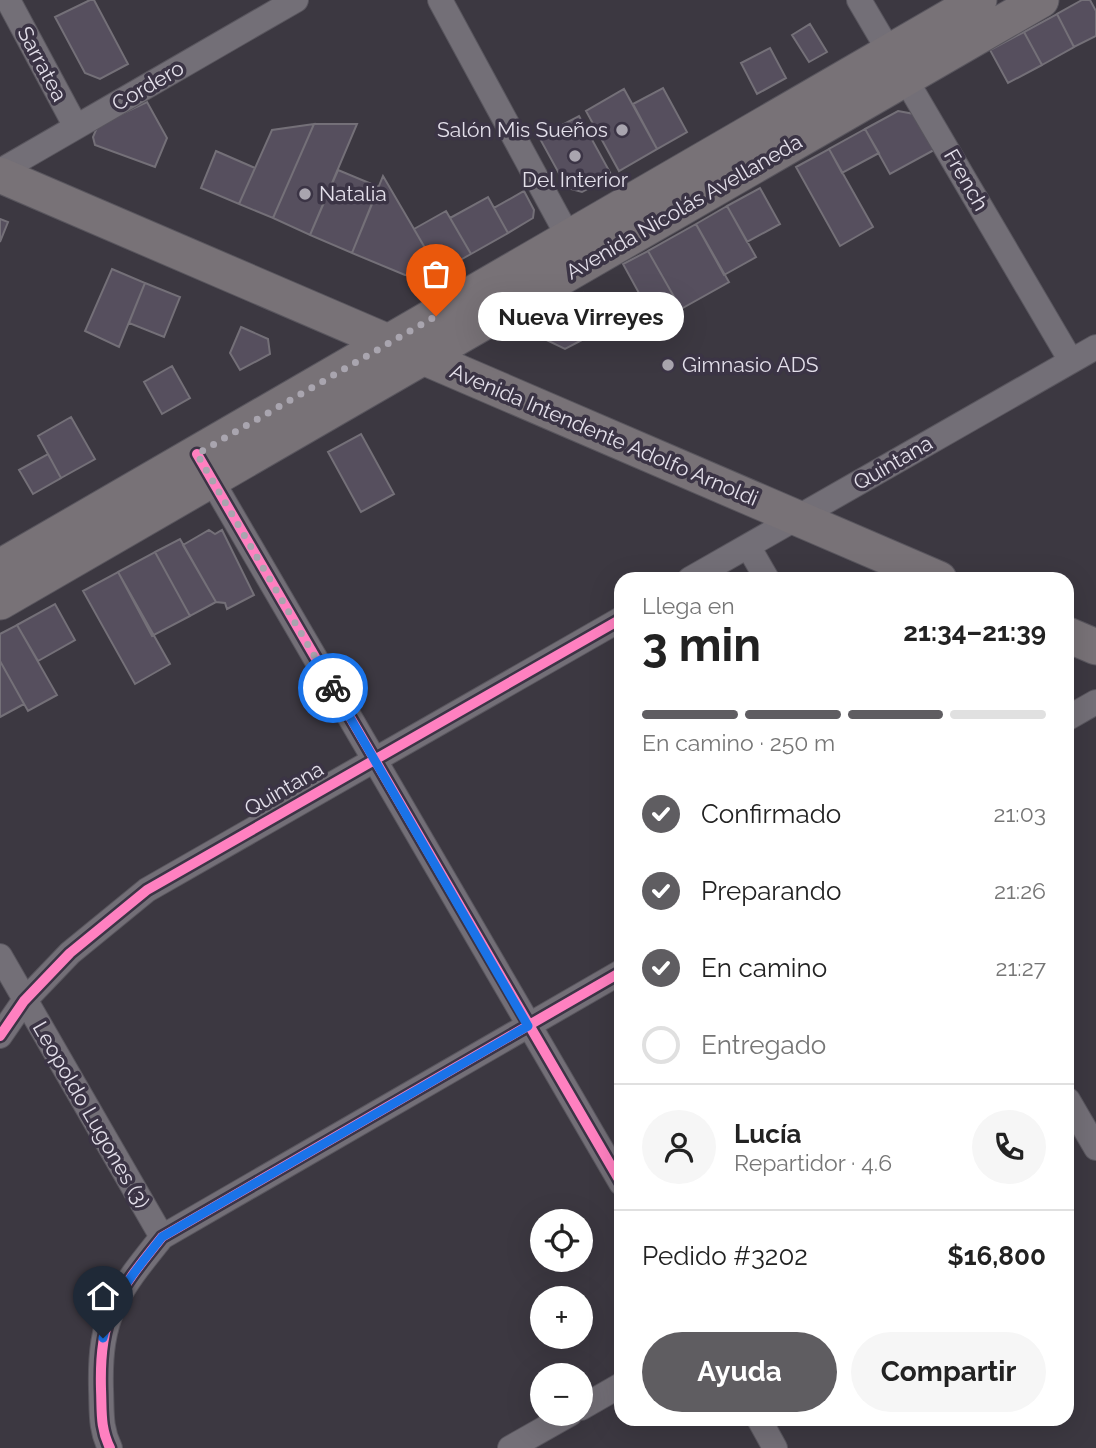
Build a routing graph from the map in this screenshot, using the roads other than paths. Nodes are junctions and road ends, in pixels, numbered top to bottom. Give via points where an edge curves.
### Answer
1 (8, 0) edge
2 (296, 0) edge
3 (440, 0) edge
4 (859, 0) edge
5 (979, 0) edge
6 (1041, 0) edge
7 (899, 66) junction
8 (76, 127) junction
9 (0, 173) edge
10 (569, 238) junction
11 (390, 342) junction
12 (1096, 347) edge
13 (424, 357) junction
14 (1071, 361) junction
15 (204, 466) junction
16 (797, 518) junction
17 (748, 546) junction
18 (0, 567) edge
19 (702, 572) edge
20 (763, 572) edge
21 (923, 572) edge
22 (0, 602) edge
23 (614, 623) edge
24 (1074, 638) edge
25 (1096, 647) edge
26 (1096, 702) edge
27 (1074, 715) edge
28 (374, 760) junction
29 (0, 956) edge
30 (614, 976) edge
31 (24, 1001) junction
32 (528, 1026) junction
33 (0, 1036) edge
34 (1077, 1114) edge
35 (1096, 1148) edge
36 (614, 1171) edge
37 (162, 1237) junction
38 (614, 1389) edge
39 (593, 1401) edge
40 (549, 1426) edge
41 (763, 1426) edge
42 (102, 1443) edge
43 (510, 1448) edge
44 (775, 1448) edge

1 - 8 street, Sarratea
2 - 8 street, Cordero
3 - 10 street
4 - 7 street, French
5 - 7 main road, Avenida Nicolás Avellaneda
6 - 7 main road, Avenida Nicolás Avellaneda
7 - 10 main road, Avenida Nicolás Avellaneda
7 - 13 main road, Avenida Nicolás Avellaneda
7 - 14 street, French
8 - 9 street, Cordero
9 - 11 main road, Avenida Intendente Adolfo Arnoldi
10 - 11 main road, Avenida Nicolás Avellaneda
11 - 13 main road, Avenida Intendente Adolfo Arnoldi
11 - 15 main road, Avenida Nicolás Avellaneda
12 - 14 street, Quintana
13 - 15 main road, Avenida Nicolás Avellaneda
13 - 16 main road, Avenida Intendente Adolfo Arnoldi
14 - 16 street, Quintana
15 - 18 main road, Avenida Nicolás Avellaneda
15 - 22 main road, Avenida Nicolás Avellaneda
15 - 28 street
16 - 17 street, Quintana
16 - 21 main road, Avenida Intendente Adolfo Arnoldi
17 - 19 street, Quintana
17 - 20 street
23 - 28 street, Quintana
24 - 25 main road
26 - 27 street
28 - 31 street, Quintana via 147,890 70,953
28 - 32 street
29 - 31 street, Leopoldo Lugones (3)
30 - 32 street
31 - 33 street, Quintana
31 - 37 street, Leopoldo Lugones (3)
32 - 36 street
32 - 37 street
34 - 35 street
37 - 42 street via 122,1286 106,1322 100,1355
38 - 39 street
40 - 43 street
41 - 44 street

